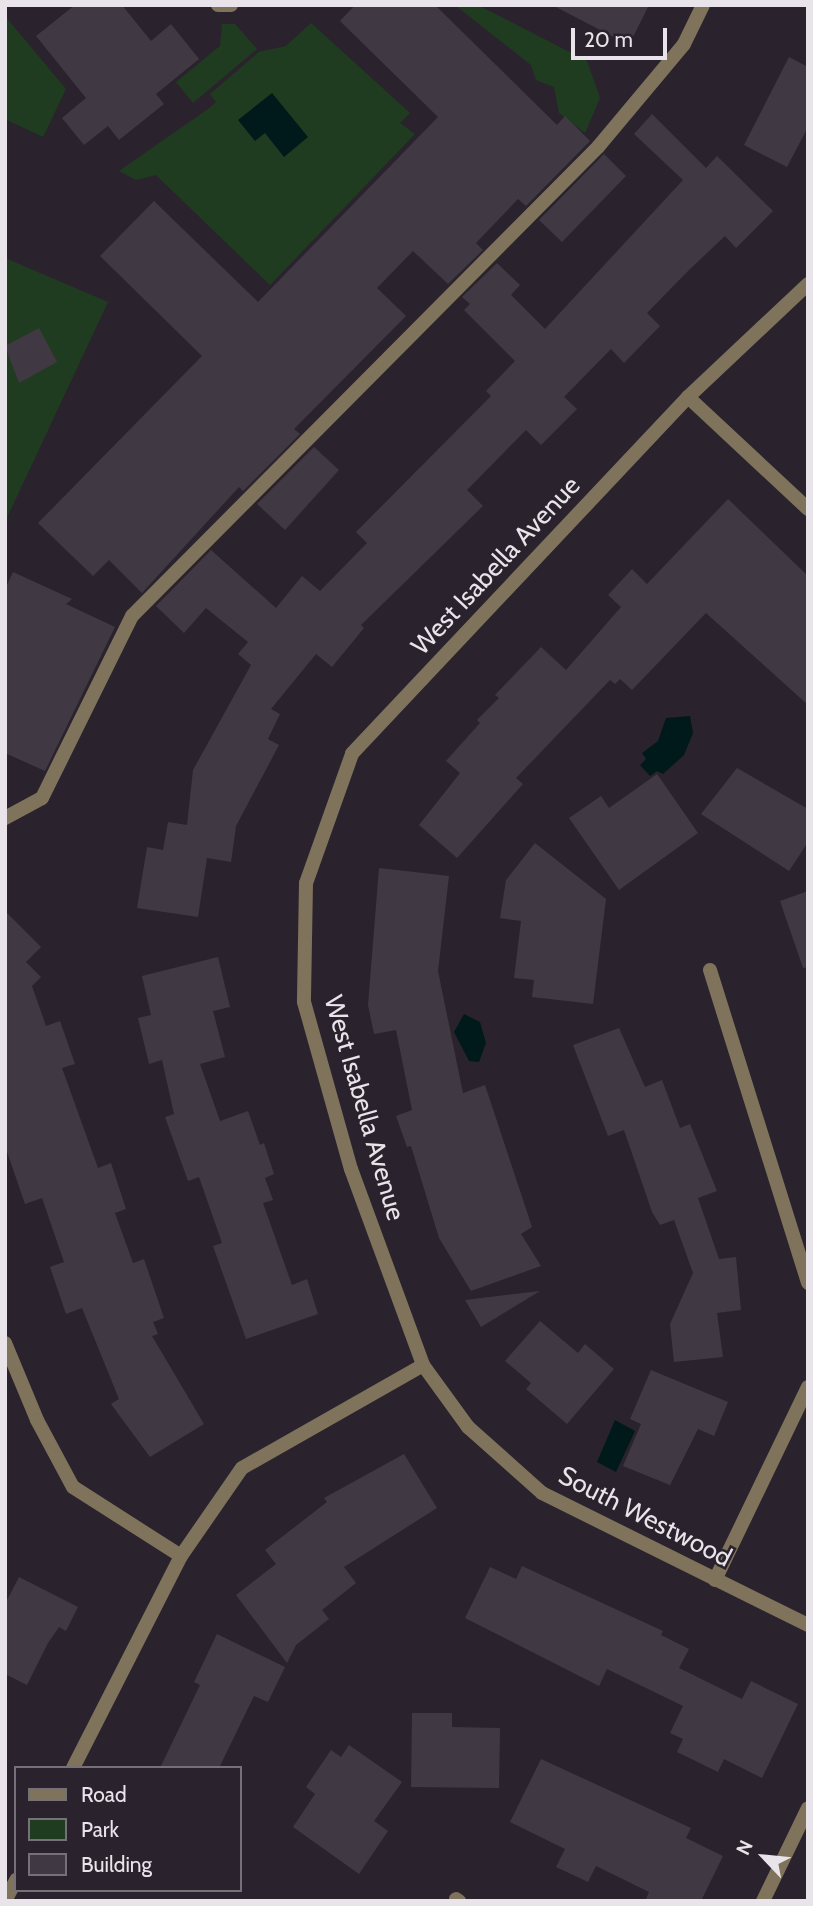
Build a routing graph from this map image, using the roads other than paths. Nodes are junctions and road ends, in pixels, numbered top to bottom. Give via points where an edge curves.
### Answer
1 (218, 5) edge
2 (231, 5) edge
3 (704, 5) edge
4 (808, 284) edge
5 (688, 397) junction
6 (808, 509) edge
7 (5, 818) edge
8 (710, 970) dead end
9 (808, 1283) edge
10 (5, 1343) edge
11 (423, 1365) junction
12 (808, 1387) edge
13 (181, 1556) junction
14 (715, 1580) junction
15 (808, 1625) edge
16 (74, 1766) edge
17 (808, 1808) edge
18 (14, 1884) edge
19 (5, 1901) edge
20 (763, 1901) edge

1 - 2 street
3 - 7 street via 684,44 598,147 132,616 42,798
4 - 5 street, West Isabella Avenue
5 - 6 street
5 - 11 street, West Isabella Avenue via 352,754 306,883 304,1002 351,1169
8 - 9 street
10 - 13 street via 37,1420 73,1487
11 - 13 street via 242,1468
11 - 14 street, South Westwood via 468,1427 542,1493
12 - 14 street
13 - 16 street
14 - 15 street, South Westwood
17 - 20 street
18 - 19 street

